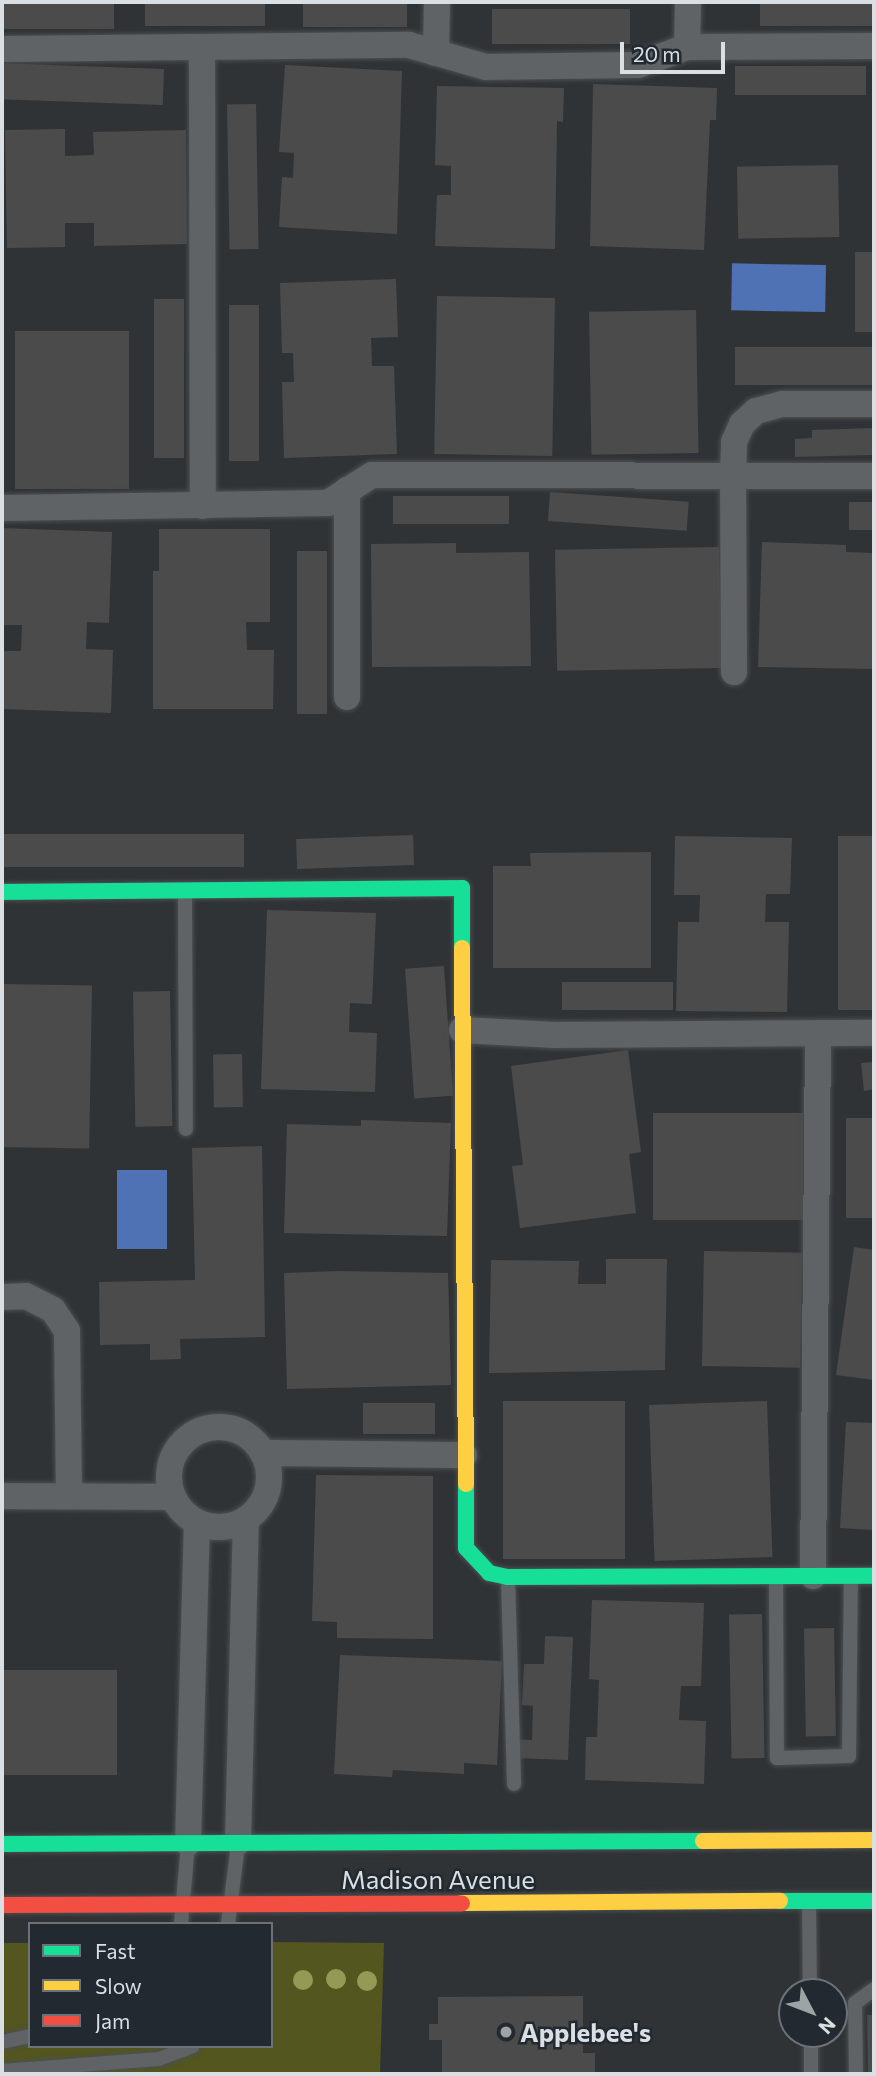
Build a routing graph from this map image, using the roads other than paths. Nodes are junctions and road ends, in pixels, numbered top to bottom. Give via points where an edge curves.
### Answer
1 (437, 2) edge
2 (688, 2) edge
3 (874, 46) edge
4 (202, 47) junction
5 (687, 47) junction
6 (2, 49) edge
7 (436, 53) junction
8 (874, 404) edge
9 (733, 474) junction
10 (874, 476) edge
11 (347, 491) junction
12 (203, 506) junction
13 (2, 508) edge
14 (734, 672) dead end
15 (347, 697) dead end
16 (185, 890) junction
17 (2, 892) edge
18 (463, 1030) junction
19 (818, 1033) junction
20 (874, 1033) edge
21 (186, 1129) dead end
22 (2, 1297) edge
23 (264, 1453) junction
24 (464, 1455) junction
25 (69, 1495) junction
26 (2, 1496) edge
27 (173, 1497) junction
28 (246, 1519) junction
29 (197, 1522) junction
30 (776, 1576) junction
31 (813, 1576) junction
32 (851, 1576) junction
33 (874, 1576) edge
34 (508, 1577) junction
35 (514, 1784) dead end
36 (874, 1840) edge
37 (238, 1842) junction
38 (188, 1843) junction
39 (2, 1844) edge
40 (874, 1901) edge
41 (808, 1902) junction
42 (182, 1904) junction
43 (231, 1904) junction
44 (2, 1905) edge
45 (181, 1922) edge
46 (228, 1922) edge
47 (810, 1978) edge
48 (874, 1989) edge
49 (28, 2036) edge
50 (2, 2042) edge
51 (187, 2048) edge
52 (811, 2048) edge
53 (2, 2071) edge
54 (811, 2074) edge
55 (856, 2074) edge

1 - 7 street
2 - 5 street
3 - 5 street
4 - 6 street
4 - 7 street via 409,45
4 - 12 street
5 - 7 street via 638,65 486,67
8 - 9 street via 782,404 756,411 742,424 734,442
9 - 10 street
9 - 11 street via 372,475
9 - 14 street
11 - 12 street via 328,503
11 - 15 street
12 - 13 street
16 - 17 main road
16 - 18 main road via 462,888
16 - 21 lane
18 - 19 street via 555,1035
18 - 24 main road
19 - 20 street
19 - 31 street
22 - 25 street via 26,1296 53,1310 67,1331
23 - 24 street
23 - 27 street via 254,1441 227,1427 197,1432 185,1441 170,1467
23 - 28 street via 265,1497
24 - 34 main road via 466,1548 489,1573
25 - 26 street
25 - 27 street
27 - 29 street
28 - 29 street via 222,1527
28 - 37 street
29 - 38 street
30 - 31 main road
30 - 32 lane via 777,1758 849,1756
30 - 34 main road
31 - 32 main road
32 - 33 main road
34 - 35 lane
36 - 37 main road, Madison Avenue
37 - 38 main road, Madison Avenue
37 - 43 lane
38 - 39 main road, Madison Avenue
38 - 42 lane
40 - 41 main road, Madison Avenue
41 - 43 main road, Madison Avenue
41 - 47 lane
42 - 43 main road, Madison Avenue
42 - 44 main road, Madison Avenue
42 - 45 lane
43 - 46 lane
48 - 55 lane via 855,2003
49 - 50 lane
51 - 53 lane via 159,2059
52 - 54 lane

